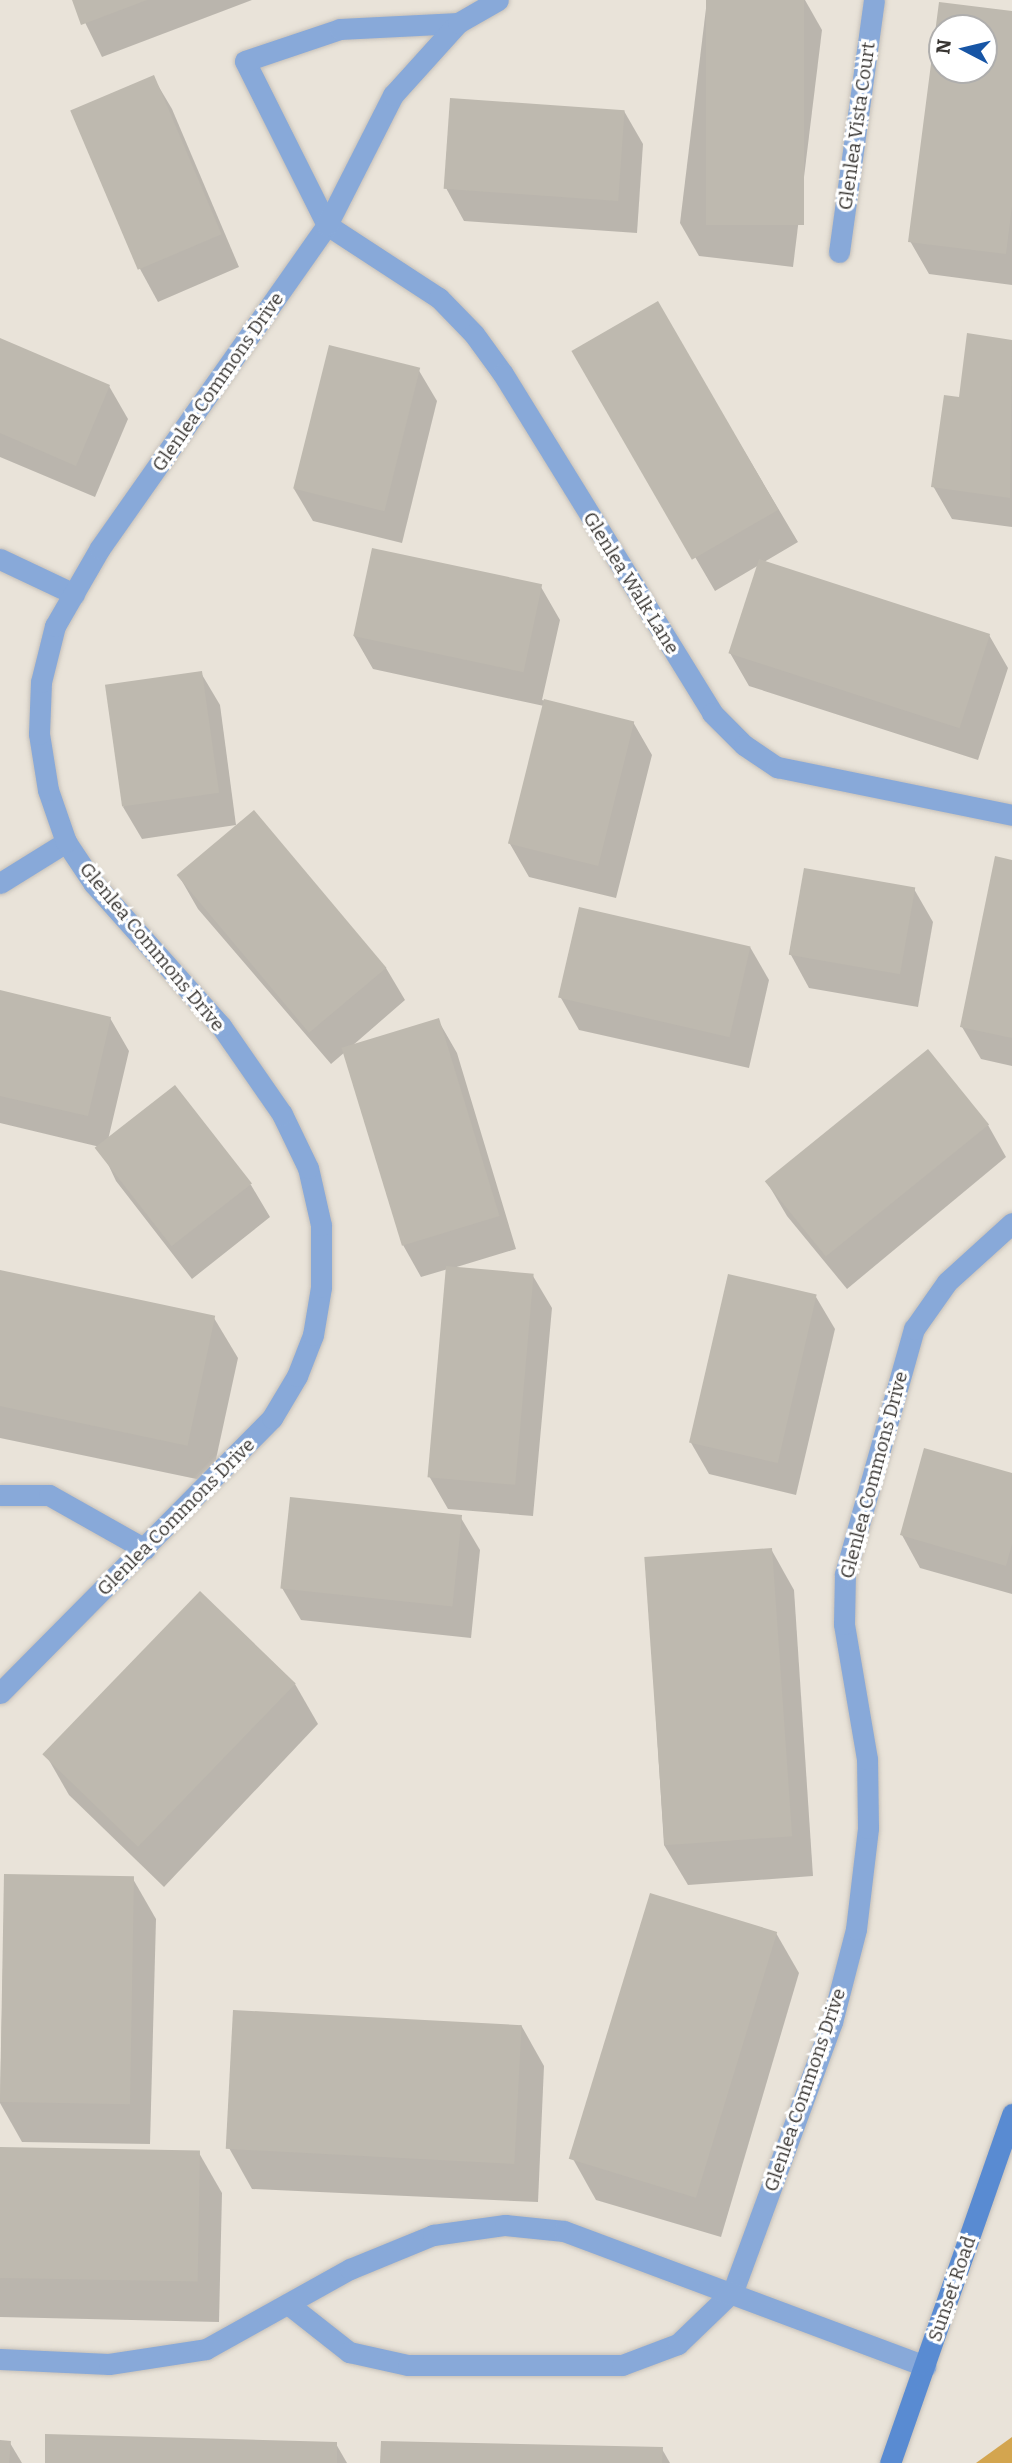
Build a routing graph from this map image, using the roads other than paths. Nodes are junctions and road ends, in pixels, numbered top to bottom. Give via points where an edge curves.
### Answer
1 (498, 0) edge
2 (874, 0) edge
3 (458, 23) junction
4 (327, 225) junction
5 (839, 252) dead end
6 (0, 559) edge
7 (74, 594) junction
8 (1012, 815) edge
9 (66, 842) junction
10 (0, 883) edge
11 (1012, 1223) edge
12 (0, 1495) edge
13 (145, 1549) junction
14 (0, 1693) edge
15 (1012, 2114) edge
16 (733, 2291) junction
17 (288, 2304) junction
18 (0, 2359) edge
19 (926, 2366) junction
20 (891, 2463) edge

1 - 3 street, Glenlea Commons Drive
2 - 5 street, Glenlea Vista Court
3 - 4 street, Glenlea Commons Drive via 393,95
3 - 4 street via 340,29 244,61
4 - 7 street, Glenlea Commons Drive via 100,548
4 - 8 street, Glenlea Walk Lane via 439,298 474,334 712,713 744,745 777,767
6 - 7 street
7 - 9 street, Glenlea Commons Drive via 55,626 41,682 40,721 48,790
9 - 10 street
9 - 13 street, Glenlea Commons Drive via 94,884 255,1070 308,1168 321,1225 321,1287 313,1335 297,1376 272,1418 243,1452
11 - 16 street, Glenlea Commons Drive via 947,1282 914,1329 845,1574 844,1624 867,1759 868,1828 856,1929 832,2022
12 - 13 street via 50,1494
13 - 14 street, Glenlea Commons Drive
15 - 19 main road, Sunset Road
16 - 17 street via 564,2231 505,2225 433,2235 350,2269
16 - 17 street via 678,2344 622,2365 408,2365 349,2352
16 - 19 street
17 - 18 street via 206,2349 158,2359 109,2364
19 - 20 main road, Sunset Road

